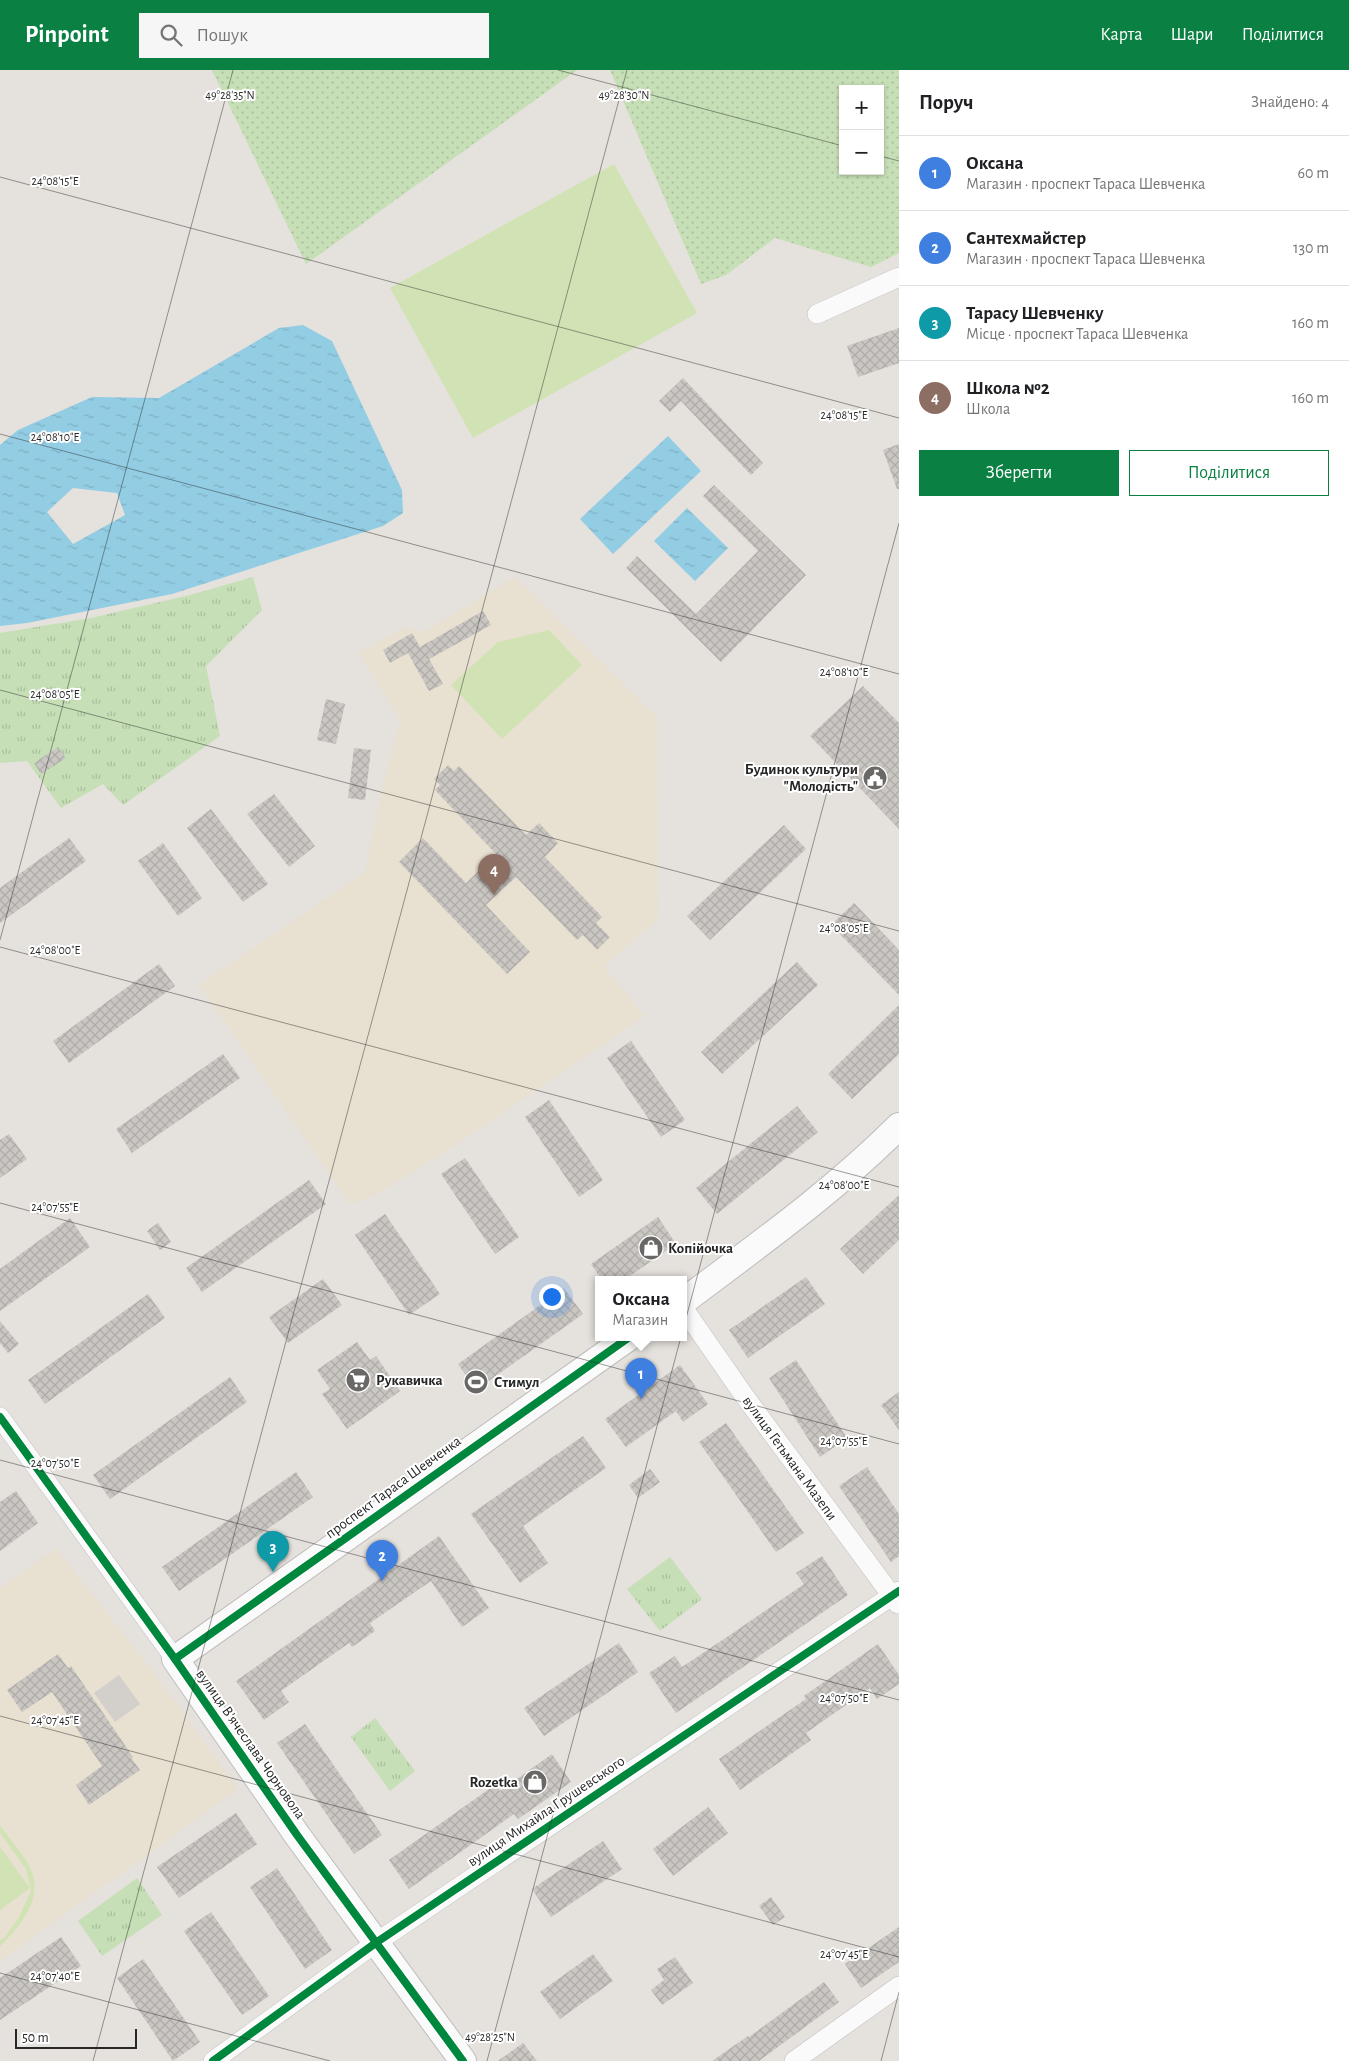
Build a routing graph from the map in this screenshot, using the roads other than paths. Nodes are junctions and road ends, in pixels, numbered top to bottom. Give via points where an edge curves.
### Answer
1 (899, 276) edge
2 (817, 314) dead end
3 (899, 1126) edge
4 (687, 1299) edge
5 (687, 1313) edge
6 (624, 1341) edge
7 (0, 1417) edge
8 (897, 1597) edge
9 (175, 1659) junction
10 (377, 1942) junction
11 (899, 1986) edge
12 (213, 2061) edge
13 (463, 2061) edge
14 (794, 2061) edge

1 - 2 street
3 - 4 street via 816,1202
5 - 8 street, вулиця Гетьмана Мазепи via 743,1394
6 - 9 street, проспект Тараса Шевченка
7 - 9 street, вулиця Вʼячеслава Чорновола
8 - 10 street, вулиця Михайла Грушевського
9 - 10 street, вулиця Вʼячеслава Чорновола via 297,1835
10 - 12 street, вулиця Михайла Грушевського
10 - 13 street, вулиця Вʼячеслава Чорновола
11 - 14 street

